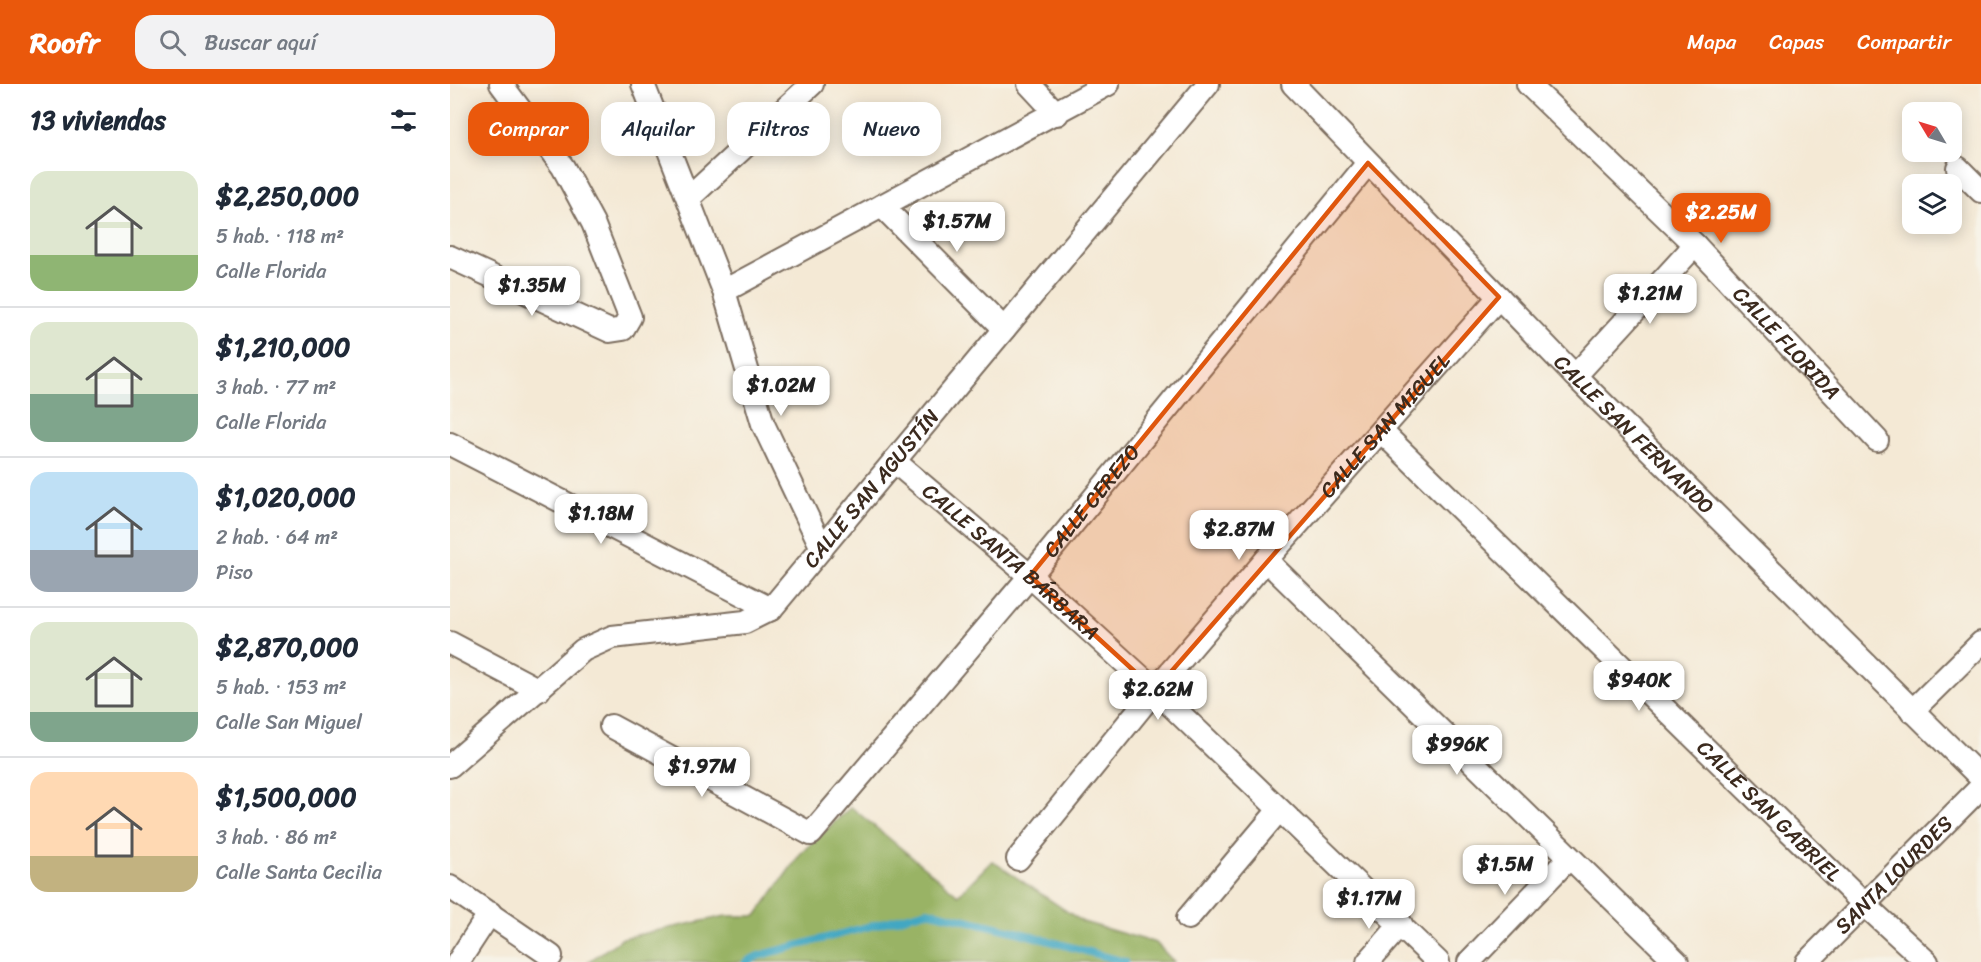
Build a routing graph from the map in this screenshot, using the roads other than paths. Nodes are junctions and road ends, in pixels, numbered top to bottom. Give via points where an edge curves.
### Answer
1 (501, 84) edge
2 (643, 84) edge
3 (812, 84) edge
4 (1029, 84) edge
5 (1108, 84) edge
6 (1208, 84) edge
7 (1293, 84) edge
8 (1528, 84) edge
9 (1057, 114) junction
10 (1368, 163) junction
11 (1958, 168) dead end
12 (1981, 190) edge
13 (689, 198) junction
14 (882, 206) junction
15 (1695, 245) junction
16 (450, 257) edge
17 (724, 291) junction
18 (1499, 297) junction
19 (1004, 329) junction
20 (1575, 376) junction
21 (1382, 431) junction
22 (1877, 440) dead end
23 (450, 444) edge
24 (894, 461) junction
25 (822, 548) junction
26 (1266, 560) junction
27 (1030, 576) junction
28 (771, 609) junction
29 (450, 643) edge
30 (1981, 643) edge
31 (539, 690) junction
32 (1155, 690) junction
33 (1912, 711) junction
34 (611, 726) dead end
35 (450, 766) edge
36 (1981, 778) edge
37 (1981, 788) edge
38 (1279, 810) junction
39 (1569, 858) junction
40 (1018, 859) dead end
41 (450, 887) edge
42 (1864, 905) junction
43 (490, 913) junction
44 (1188, 918) dead end
45 (1401, 924) junction
46 (551, 956) dead end
47 (458, 962) edge
48 (1368, 962) edge
49 (1438, 962) edge
50 (1469, 962) edge
51 (1677, 962) edge
52 (1807, 962) edge
53 (1927, 962) edge

1 - 16 street via 563,167 593,223 630,316 623,329 610,331
2 - 13 street
3 - 13 street
4 - 9 street
5 - 9 street
6 - 19 street, CALLE SAN AGUSTÍN
7 - 10 street, CALLE SAN FERNANDO
8 - 15 street, CALLE FLORIDA
9 - 14 street
10 - 18 street, CALLE SAN FERNANDO
10 - 27 street, CALLE CEREZO
11 - 12 street
13 - 17 street
14 - 17 street
14 - 19 street
15 - 20 street
15 - 22 street, CALLE FLORIDA
17 - 25 street via 763,424
18 - 20 street, CALLE SAN FERNANDO
18 - 21 street, CALLE SAN MIGUEL
19 - 24 street, CALLE SAN AGUSTÍN
20 - 33 street, CALLE SAN FERNANDO
21 - 26 street, CALLE SAN MIGUEL
21 - 42 street, CALLE SAN GABRIEL
23 - 28 street
24 - 25 street, CALLE SAN AGUSTÍN
24 - 27 street, CALLE SANTA BÁRBARA
25 - 28 street, CALLE SAN AGUSTÍN
26 - 32 street, CALLE SAN MIGUEL
26 - 39 street
27 - 32 street, CALLE SANTA BÁRBARA
27 - 34 street, CALLE CEREZO via 811,834
28 - 31 street, CALLE SAN AGUSTÍN via 745,622 612,637 583,650
29 - 31 street
30 - 33 street
31 - 35 street, CALLE SAN AGUSTÍN
32 - 38 street, CALLE SANTA BÁRBARA
32 - 40 street, CALLE SAN MIGUEL
33 - 36 street, CALLE SAN FERNANDO
37 - 42 street, SANTA LOURDES
38 - 44 street
38 - 45 street, CALLE SANTA BÁRBARA
39 - 50 street
39 - 51 street
41 - 43 street
42 - 52 street, SANTA LOURDES
42 - 53 street, CALLE SAN GABRIEL
43 - 46 street
43 - 47 street
45 - 48 street
45 - 49 street, CALLE SANTA BÁRBARA

